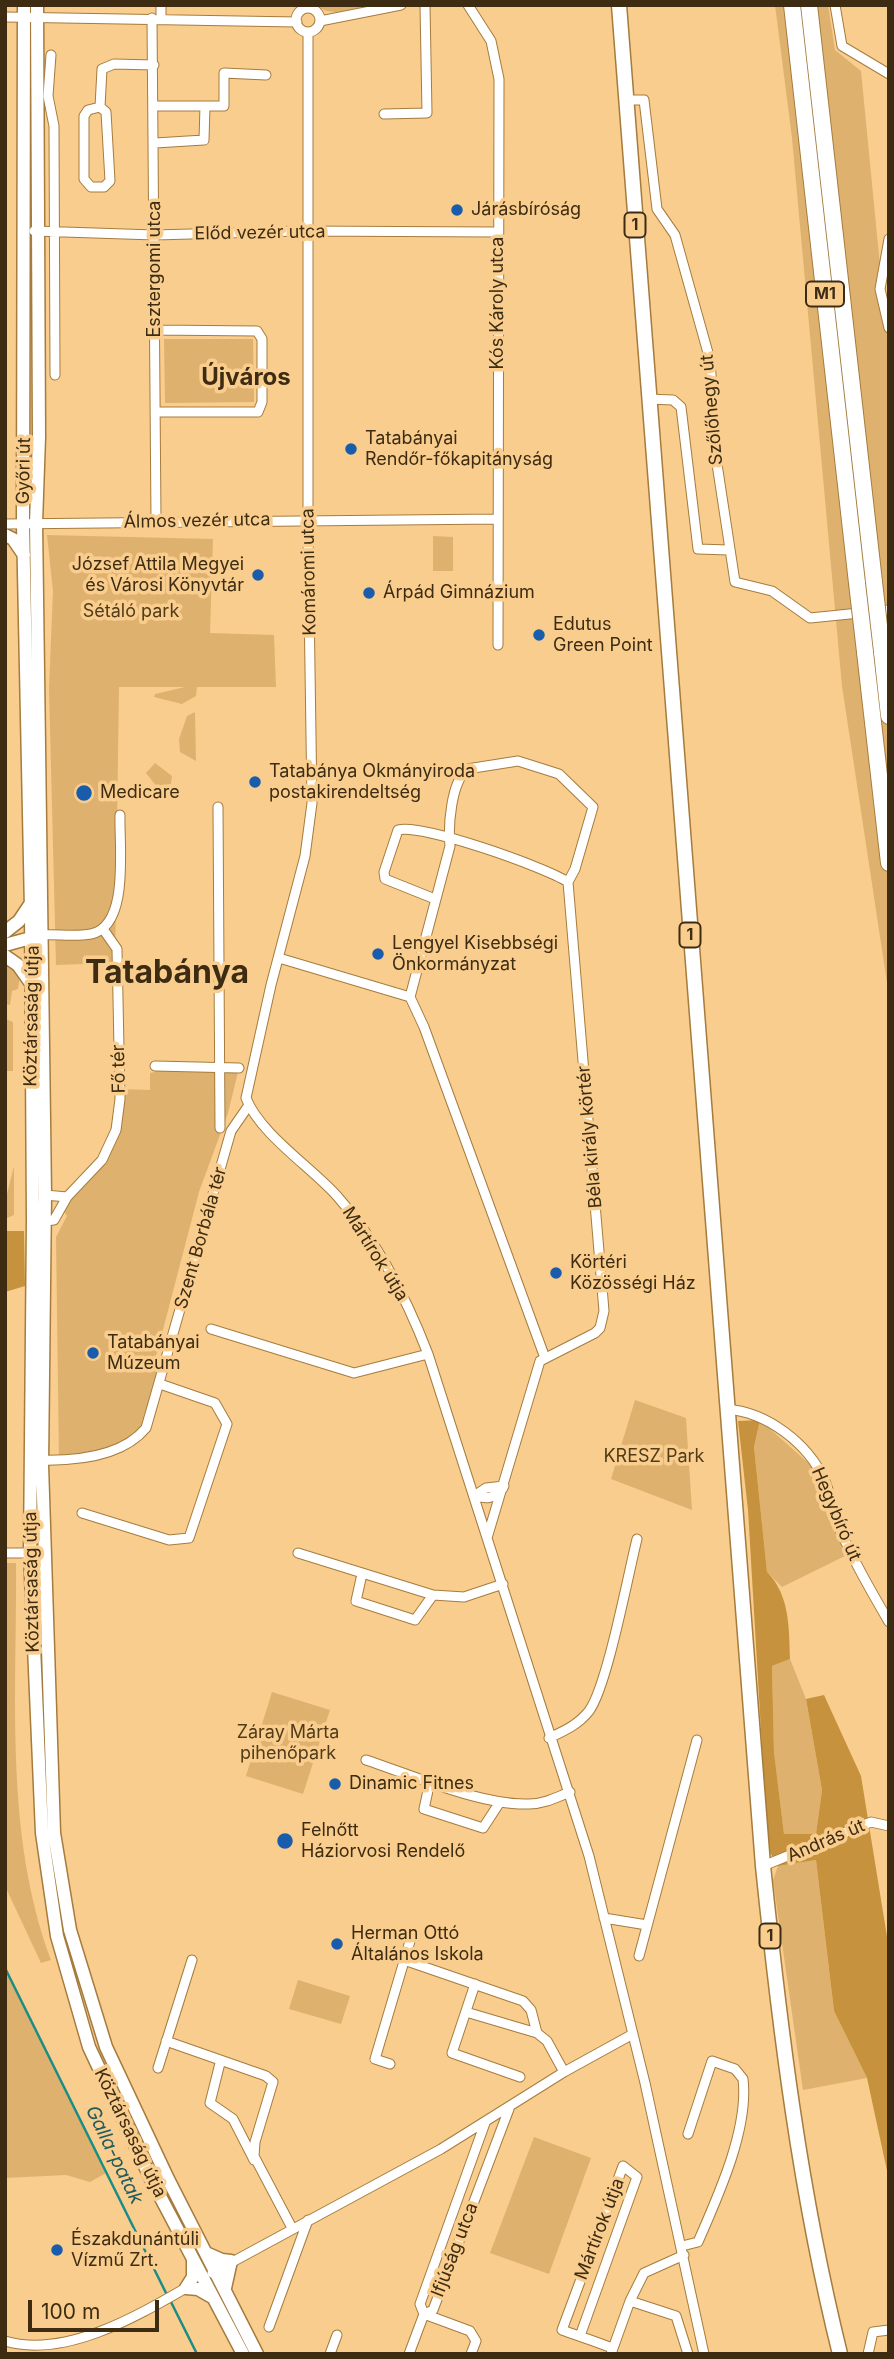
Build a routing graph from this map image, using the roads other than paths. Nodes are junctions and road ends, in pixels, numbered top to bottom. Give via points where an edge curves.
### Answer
1 (161, 5) edge
2 (401, 5) edge
3 (425, 5) edge
4 (468, 5) edge
5 (792, 5) edge
6 (809, 5) edge
7 (835, 5) edge
8 (308, 7) edge
9 (619, 9) edge
10 (30, 11) edge
11 (5, 16) edge
12 (157, 18) junction
13 (297, 22) junction
14 (320, 22) junction
15 (308, 32) junction
16 (51, 55) dead end
17 (154, 65) junction
18 (889, 74) edge
19 (266, 75) dead end
20 (626, 100) junction
21 (155, 106) junction
22 (205, 106) junction
23 (100, 107) junction
24 (384, 114) dead end
25 (155, 143) junction
26 (36, 231) junction
27 (53, 231) junction
28 (308, 232) junction
29 (498, 232) junction
30 (22, 234) junction
31 (155, 235) junction
32 (889, 239) edge
33 (889, 328) edge
34 (155, 330) junction
35 (55, 375) dead end
36 (648, 399) junction
37 (155, 412) junction
38 (497, 519) junction
39 (156, 520) junction
40 (308, 520) junction
41 (29, 523) junction
42 (5, 524) edge
43 (5, 535) edge
44 (729, 550) junction
45 (24, 555) junction
46 (889, 610) edge
47 (498, 645) dead end
48 (889, 716) edge
49 (218, 807) dead end
50 (120, 815) dead end
51 (449, 839) junction
52 (889, 863) edge
53 (568, 882) junction
54 (435, 898) junction
55 (31, 902) junction
56 (103, 929) junction
57 (5, 933) edge
58 (36, 936) junction
59 (5, 945) edge
60 (5, 956) edge
61 (279, 958) junction
62 (30, 982) junction
63 (410, 997) junction
64 (155, 1066) dead end
65 (220, 1067) junction
66 (239, 1068) dead end
67 (249, 1105) junction
68 (220, 1128) dead end
69 (45, 1195) junction
70 (67, 1197) junction
71 (44, 1221) junction
72 (211, 1329) dead end
73 (428, 1354) junction
74 (545, 1358) junction
75 (160, 1384) junction
76 (726, 1409) junction
77 (36, 1460) junction
78 (504, 1486) junction
79 (474, 1496) junction
80 (82, 1513) dead end
81 (487, 1538) junction
82 (637, 1539) dead end
83 (5, 1553) edge
84 (30, 1553) junction
85 (44, 1553) junction
86 (298, 1553) dead end
87 (362, 1574) junction
88 (503, 1584) junction
89 (433, 1595) junction
90 (889, 1622) edge
91 (549, 1738) junction
92 (697, 1740) dead end
93 (366, 1760) dead end
94 (430, 1781) junction
95 (570, 1792) junction
96 (500, 1802) junction
97 (889, 1826) edge
98 (762, 1866) junction
99 (604, 1918) junction
100 (647, 1925) junction
101 (411, 1941) dead end
102 (639, 1956) dead end
103 (192, 1960) dead end
104 (404, 1960) junction
105 (475, 1984) junction
106 (466, 2012) junction
107 (537, 2033) junction
108 (633, 2034) junction
109 (166, 2041) junction
110 (220, 2063) junction
111 (390, 2064) dead end
112 (158, 2068) dead end
113 (564, 2072) junction
114 (520, 2077) dead end
115 (509, 2109) junction
116 (485, 2123) junction
117 (688, 2134) dead end
118 (256, 2161) junction
119 (308, 2220) junction
120 (292, 2228) junction
121 (683, 2251) junction
122 (206, 2253) junction
123 (193, 2259) junction
124 (231, 2261) junction
125 (215, 2270) junction
126 (203, 2278) junction
127 (186, 2288) junction
128 (220, 2296) junction
129 (629, 2301) junction
130 (424, 2314) junction
131 (269, 2327) dead end
132 (889, 2330) edge
133 (337, 2334) dead end
134 (580, 2336) junction
135 (5, 2341) edge
136 (611, 2351) edge
137 (243, 2354) edge
138 (257, 2354) edge
139 (330, 2354) edge
140 (409, 2354) edge
141 (471, 2354) edge
142 (688, 2354) edge
143 (704, 2354) edge
144 (840, 2354) edge
145 (867, 2354) edge

1 - 12 street, Esztergomi utca
2 - 14 street
3 - 24 street via 426,113
4 - 29 street, Kós Károly utca via 495,52 499,79
5 - 52 highway, M1, bridge
6 - 48 highway, M1, bridge
7 - 18 street via 842,46
8 - 13 street via 298,14
8 - 14 street via 316,11
9 - 20 main road, 1
10 - 11 street
10 - 12 street
10 - 26 street, Győri út
10 - 30 street, Győri út
12 - 13 street
12 - 17 street, Esztergomi utca
13 - 15 street
14 - 15 street
15 - 28 street, Komáromi utca
16 - 27 street
17 - 21 street, Esztergomi utca
17 - 23 street via 104,66
19 - 22 street via 224,73 224,106
20 - 36 main road, 1
20 - 44 street, Szőlőhegy út via 645,100 657,209 675,236 710,360
21 - 22 street
21 - 25 street, Esztergomi utca
22 - 25 street via 204,140
23 - 23 street via 106,112 110,181 104,187 91,187 84,179 84,116
25 - 31 street, Esztergomi utca
26 - 27 street, Előd vezér utca
26 - 30 street, Előd vezér utca
26 - 41 street, Győri út via 39,437
27 - 31 street, Előd vezér utca
27 - 35 street
28 - 29 street, Előd vezér utca
28 - 31 street, Előd vezér utca
28 - 40 street, Komáromi utca
29 - 38 street, Kós Károly utca
30 - 41 street, Győri út
31 - 34 street, Esztergomi utca
32 - 33 street via 880,289
34 - 37 street, Esztergomi utca
34 - 37 street via 257,331 262,339 258,412
36 - 44 street via 673,400 681,407 698,549
36 - 76 main road, 1
37 - 39 street, Esztergomi utca
38 - 40 street, Álmos vezér utca
38 - 47 street, Kós Károly utca
39 - 40 street, Álmos vezér utca
39 - 41 street, Álmos vezér utca
40 - 61 street, Komáromi utca via 312,803 305,856
41 - 42 street, Álmos vezér utca
41 - 45 street, Győri út
41 - 58 street, Győri út
43 - 45 street
44 - 46 street, Szőlőhegy út via 737,584 772,591 810,618
45 - 55 street, Győri út
49 - 65 street
50 - 56 street via 118,902 116,914
51 - 53 street via 548,871
51 - 53 street, Béla király körtér via 459,779 467,769 518,761 559,774 593,807
51 - 54 street, Béla király körtér
51 - 54 street via 415,828 398,830 384,872 388,882
53 - 74 street, Béla király körtér via 604,1311 595,1333
54 - 63 street, Béla király körtér
55 - 57 street
55 - 58 street, Győri út
56 - 58 street via 91,934
56 - 70 street, Fő tér via 117,949 119,1113 102,1160
57 - 58 street
58 - 59 street
58 - 62 street, Köztársaság útja
58 - 69 street, Köztársaság útja
60 - 62 street
61 - 63 street
61 - 67 street, Komáromi utca via 248,1083
62 - 77 street, Köztársaság útja
63 - 74 street
64 - 65 street
65 - 66 street
65 - 68 street
67 - 73 street, Mártírok útja via 359,1223 399,1287
67 - 75 street, Szent Borbála tér via 231,1130
69 - 70 street
69 - 71 street, Köztársaság útja
70 - 71 street, Fő tér via 54,1220
71 - 77 street, Köztársaság útja
72 - 73 street via 342,1371 366,1372
73 - 79 street, Mártírok útja
74 - 78 street via 540,1362
75 - 77 street, Szent Borbála tér via 146,1428 130,1445 65,1460
75 - 80 street via 215,1403 227,1424 188,1538 169,1540
76 - 90 street, Hegybíró út via 761,1417 798,1444 816,1464 842,1534
76 - 98 main road, 1
77 - 84 street, Köztársaság útja
77 - 85 street, Köztársaság útja
78 - 79 street via 498,1495 486,1499
78 - 81 street
79 - 81 street, Mártírok útja
81 - 88 street, Mártírok útja
82 - 91 street via 591,1708 571,1727
83 - 84 street
84 - 85 street
84 - 123 street, Köztársaság útja via 37,1778 57,1936 89,2047
85 - 122 street, Köztársaság útja via 51,1795 70,1930 106,2047
86 - 87 street
87 - 89 street
87 - 89 street via 356,1601 415,1620
88 - 89 street via 478,1595
88 - 91 street, Mártírok útja
91 - 95 street, Mártírok útja
92 - 100 street
93 - 94 street
94 - 96 street
94 - 96 street via 424,1809 483,1828
95 - 96 street via 531,1804
95 - 99 street, Mártírok útja
97 - 98 street, András út via 871,1822
98 - 144 main road, 1 via 790,2094 812,2228
99 - 100 street
99 - 108 street, Mártírok útja
100 - 102 street
101 - 104 street
103 - 109 street
104 - 105 street
104 - 111 street via 375,2059
105 - 106 street
105 - 107 street via 523,2001 531,2010
106 - 107 street
106 - 114 street via 452,2053
107 - 113 street via 547,2041
108 - 113 street
108 - 121 street, Mártírok útja
109 - 110 street
109 - 112 street
110 - 118 street via 210,2103 233,2119 248,2154
110 - 118 street via 273,2082 255,2142
113 - 115 street
115 - 116 street
115 - 130 street, Ifjúság utca via 433,2310
116 - 119 street
116 - 130 street, Ifjúság utca via 420,2304
117 - 121 street, Mártírok útja via 712,2061 735,2069 745,2091 739,2126 718,2198 698,2242
118 - 120 street
119 - 120 street
119 - 131 street
120 - 124 street
121 - 129 street, Mártírok útja via 644,2273
121 - 143 street, Mártírok útja
122 - 124 street
122 - 125 street, Köztársaság útja
123 - 126 street, Köztársaság útja
123 - 127 street via 193,2277
124 - 125 street
124 - 128 street
125 - 126 street
125 - 128 street, Köztársaság útja
126 - 127 street
126 - 128 street, Köztársaság útja
127 - 128 street
127 - 135 street via 96,2335 57,2347 36,2349
128 - 137 street, Köztársaság útja
128 - 138 street, Köztársaság útja
129 - 136 street, Mártírok útja
129 - 142 street via 676,2316
130 - 140 street
130 - 141 street via 470,2330 475,2341
132 - 145 street via 873,2332
133 - 139 street
134 - 134 street, Mártírok útja via 562,2330 623,2166 637,2177
134 - 136 street, Mártírok útja

